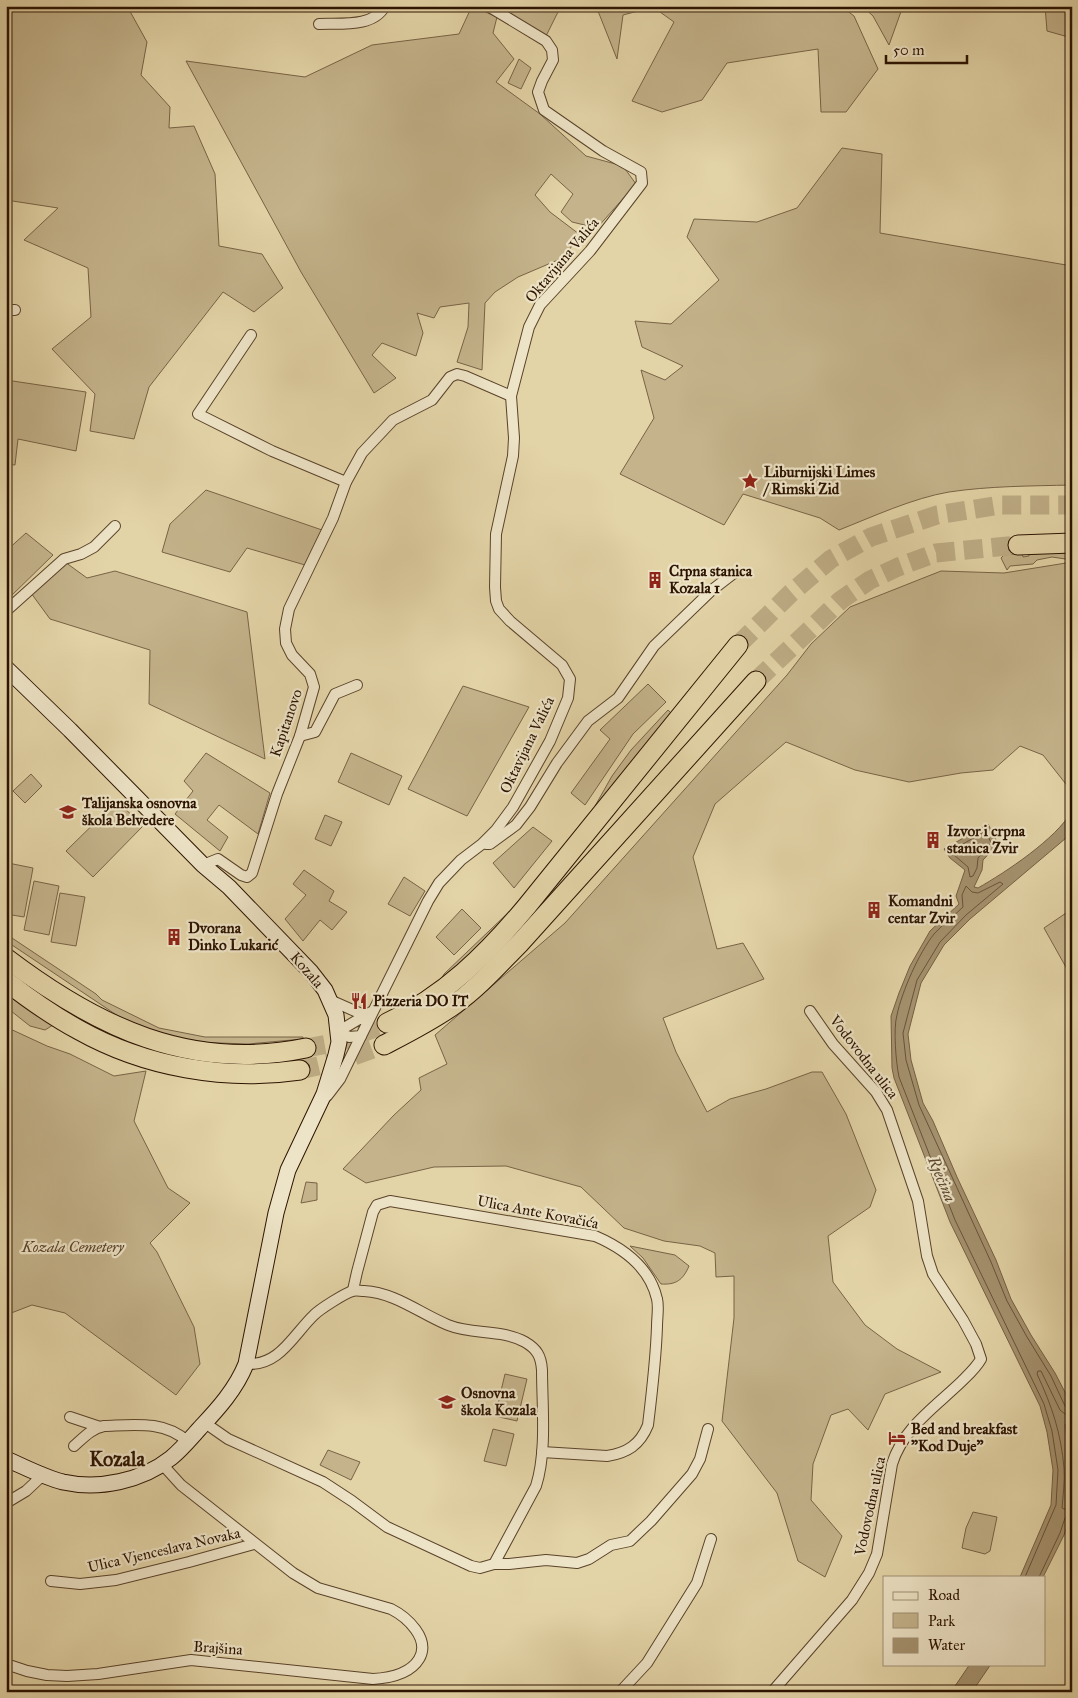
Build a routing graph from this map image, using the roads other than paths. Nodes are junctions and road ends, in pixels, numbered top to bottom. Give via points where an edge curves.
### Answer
1 (385, 6) edge
2 (488, 6) edge
3 (319, 24) dead end
4 (251, 335) dead end
5 (511, 396) junction
6 (346, 482) junction
7 (115, 526) dead end
8 (1072, 543) edge
9 (1018, 545) tunnel mouth
10 (734, 573) dead end
11 (6, 611) edge
12 (738, 645) tunnel mouth
13 (6, 668) edge
14 (756, 681) tunnel mouth
15 (357, 685) dead end
16 (300, 736) junction
17 (482, 844) junction
18 (203, 865) junction
19 (6, 958) edge
20 (6, 981) edge
21 (330, 1000) junction
22 (810, 1011) dead end
23 (368, 1014) junction
24 (387, 1023) tunnel mouth
25 (338, 1031) junction
26 (361, 1036) junction
27 (384, 1045) tunnel mouth
28 (306, 1048) tunnel mouth
29 (300, 1070) tunnel mouth
30 (317, 1109) junction
31 (353, 1290) junction
32 (246, 1364) junction
33 (70, 1417) dead end
34 (205, 1423) junction
35 (100, 1427) junction
36 (708, 1429) dead end
37 (188, 1442) junction
38 (74, 1446) dead end
39 (542, 1452) junction
40 (6, 1459) edge
41 (162, 1464) junction
42 (43, 1475) junction
43 (6, 1503) edge
44 (711, 1539) dead end
45 (254, 1544) junction
46 (494, 1564) junction
47 (51, 1581) dead end
48 (421, 1654) joint
49 (6, 1664) edge
50 (620, 1692) edge
51 (772, 1692) edge

1 - 3 street via 383,11 366,22
2 - 5 street, Oktavijana Valića via 546,41 552,50 553,60 538,92 544,110 603,151 641,172 642,183 590,251 540,305 529,327
4 - 6 street via 198,414 272,451
5 - 6 street, Kapitanovo via 465,376 457,374 450,377 432,400 393,420 362,453
5 - 17 street, Oktavijana Valića via 514,456 496,534 496,602 510,622 562,665 570,679 570,689 553,732 513,807
6 - 16 street, Kapitanovo via 333,518 289,609 285,629 286,643 292,655 310,674 314,687
7 - 11 street via 94,547 64,559
8 - 9 highway
10 - 17 street, Oktavijana Valića via 654,646 618,698 588,721 516,825 490,844
12 - 24 highway via 495,943 441,992
13 - 18 main road, Kozala
14 - 27 highway via 486,978 438,1016
15 - 16 street via 335,694 315,732
16 - 18 street, Kapitanovo via 277,794 252,873 246,877 241,875 218,859
17 - 23 street, Oktavijana Valića via 439,883 381,996
18 - 21 main road, Kozala via 311,972
19 - 28 highway via 75,1006 142,1037 212,1053 274,1054
20 - 29 highway via 81,1031 148,1059 218,1072
21 - 23 street
21 - 25 main road, Kozala
22 - 51 street, Vodovodna ulica via 887,1110 918,1201 930,1268 963,1320 981,1359 916,1423 904,1440 892,1464 877,1554 869,1573 852,1600
23 - 25 street
23 - 26 street, Oktavijana Valića
25 - 26 street via 349,1037
25 - 30 main road, Kozala via 339,1042 332,1073
26 - 30 street, Oktavijana Valića via 340,1079
30 - 32 main road, Kozala via 288,1170 276,1213
31 - 32 street via 314,1314 280,1354
31 - 39 street via 389,1296 454,1327 513,1337 537,1352 542,1370
31 - 39 street, Ulica Ante Kovačića via 373,1212 377,1205 390,1201 595,1236 633,1259 649,1278 658,1301 648,1425 641,1439 629,1450 607,1456
32 - 34 main road, Kozala via 235,1386
33 - 35 street
34 - 37 main road, Kozala
34 - 46 street via 228,1439 322,1482 388,1527 471,1566 480,1568
35 - 37 street via 166,1428
35 - 38 street
36 - 46 street via 700,1459 692,1474 630,1541 611,1545 577,1563 546,1560
37 - 41 main road, Kozala
39 - 46 street via 536,1486
40 - 42 main road, Kozala
41 - 42 main road, Kozala via 127,1480 100,1484 63,1482
41 - 45 street, Ulica Vjenceslava Novaka via 181,1485
42 - 43 street
44 - 50 street via 697,1583 647,1662
45 - 47 street, Ulica Vjenceslava Novaka via 116,1580 80,1584
45 - 48 street, Ulica Vjenceslava Novaka via 318,1588 402,1614 415,1628 422,1647
48 - 49 street, Brajšina via 408,1670 387,1678 373,1679 191,1660 67,1676 47,1675

